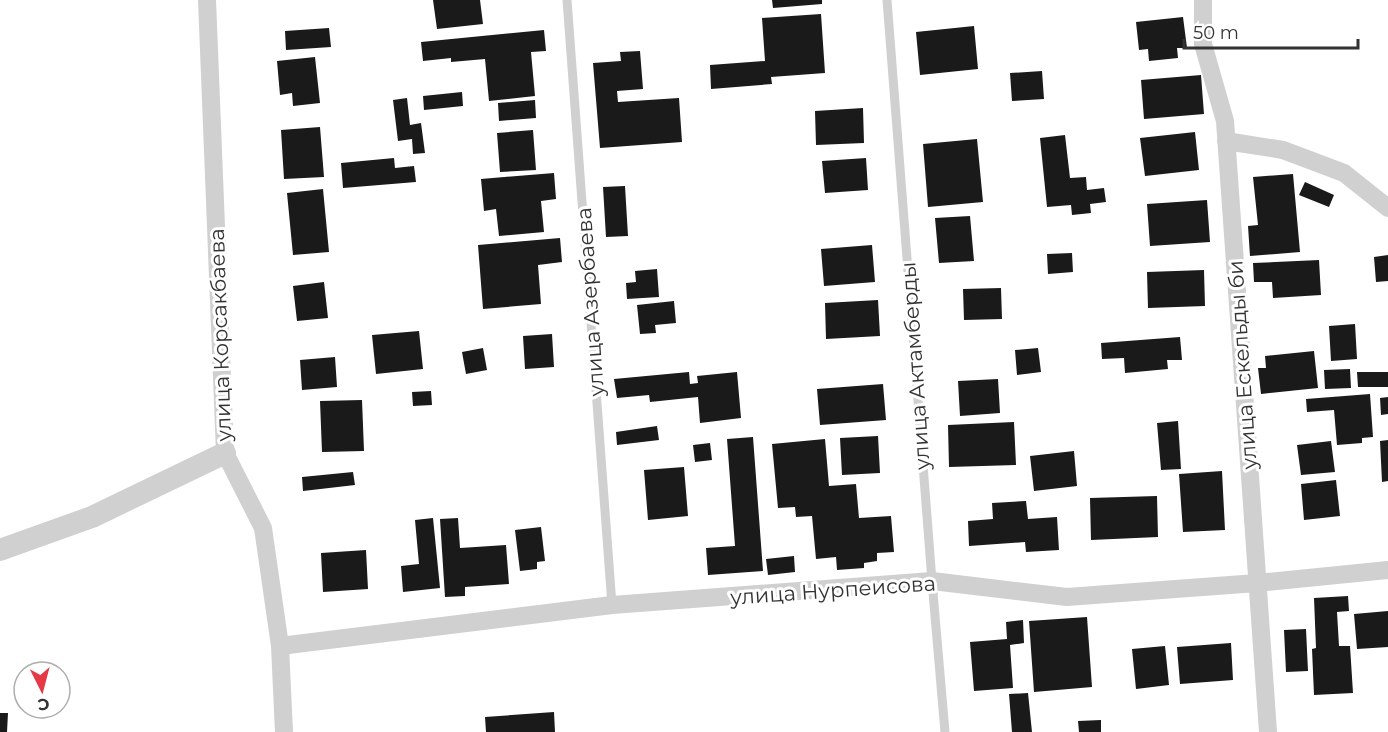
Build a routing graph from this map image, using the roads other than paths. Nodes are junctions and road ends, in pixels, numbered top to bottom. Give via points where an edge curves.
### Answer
1 (207, 0) edge
2 (567, 0) edge
3 (887, 0) edge
4 (1203, 0) edge
5 (1226, 141) junction
6 (1388, 208) edge
7 (225, 453) junction
8 (0, 550) edge
9 (1388, 570) edge
10 (932, 581) junction
11 (1257, 582) junction
12 (612, 604) junction
13 (280, 646) junction
14 (284, 732) edge
15 (945, 732) edge
16 (1268, 732) edge

1 - 7 street, улица Корсакбаева
2 - 12 lane, улица Азербаева
3 - 10 lane, улица Актамберды
4 - 5 street, улица Ескельды би via 1203,44 1225,121
5 - 6 street via 1283,150 1344,173
5 - 11 street, улица Ескельды би
7 - 8 street via 92,517
7 - 13 street, улица Корсакбаева via 263,528
9 - 11 street, улица Нурпеисова
10 - 11 street, улица Нурпеисова via 1067,597
10 - 12 street, улица Нурпеисова
10 - 15 lane, улица Актамберды
11 - 16 street, улица Ескельды би
12 - 13 street, улица Нурпеисова
13 - 14 street, улица Корсакбаева

